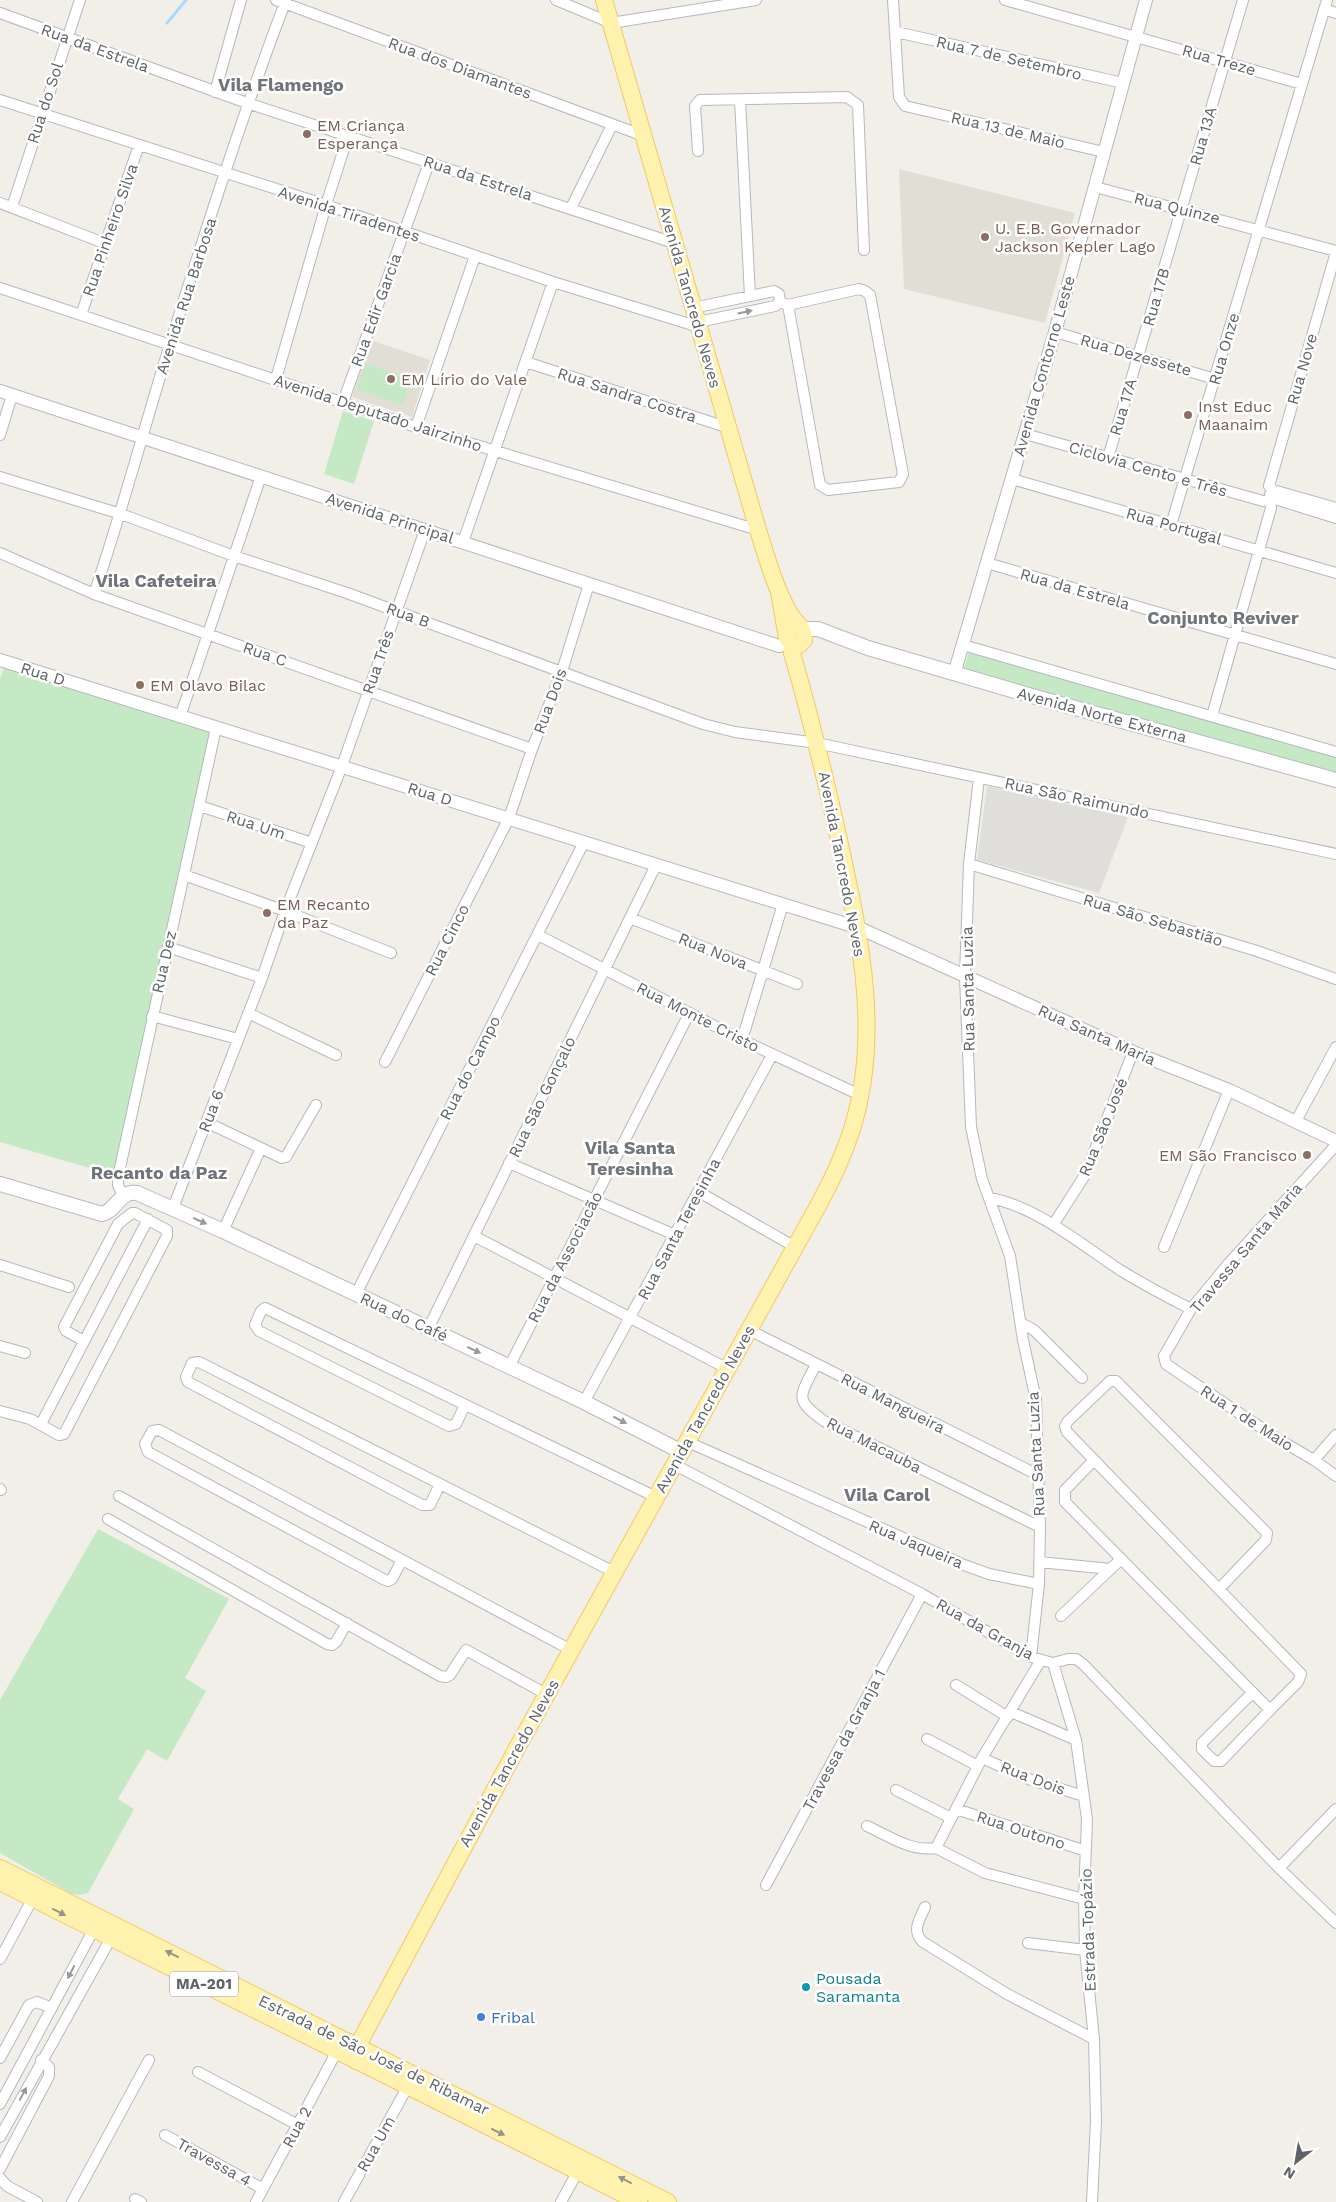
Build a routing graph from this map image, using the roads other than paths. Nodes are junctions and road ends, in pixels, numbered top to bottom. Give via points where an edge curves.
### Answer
1 (80, 0) edge
2 (241, 0) edge
3 (556, 0) edge
4 (604, 0) edge
5 (756, 0) edge
6 (893, 0) edge
7 (1005, 0) edge
8 (1146, 0) edge
9 (1243, 0) edge
10 (282, 1) edge
11 (1325, 5) edge
12 (0, 13) edge
13 (1336, 13) edge
14 (611, 23) junction
15 (896, 32) junction
16 (1136, 36) junction
17 (67, 38) junction
18 (1224, 62) junction
19 (1123, 83) junction
20 (1302, 84) junction
21 (215, 92) junction
22 (740, 98) junction
23 (0, 100) edge
24 (247, 103) junction
25 (42, 114) junction
26 (612, 124) junction
27 (348, 136) junction
28 (644, 136) junction
29 (139, 145) junction
30 (698, 151) dead end
31 (1104, 152) junction
32 (429, 163) junction
33 (225, 174) junction
34 (1095, 187) junction
35 (0, 203) edge
36 (326, 205) junction
37 (12, 207) junction
38 (571, 208) junction
39 (1182, 210) junction
40 (1259, 230) junction
41 (404, 231) junction
42 (674, 243) junction
43 (104, 244) junction
44 (864, 250) dead end
45 (1336, 252) edge
46 (475, 256) junction
47 (553, 282) junction
48 (0, 288) edge
49 (750, 296) junction
50 (784, 304) junction
51 (81, 315) junction
52 (697, 319) junction
53 (1056, 332) junction
54 (170, 345) junction
55 (1139, 356) junction
56 (526, 362) junction
57 (276, 379) junction
58 (1216, 379) junction
59 (6, 393) edge
60 (343, 402) junction
61 (416, 427) junction
62 (728, 428) junction
63 (1025, 434) junction
64 (0, 435) edge
65 (142, 438) junction
66 (494, 452) junction
67 (1108, 458) junction
68 (0, 476) edge
69 (261, 476) junction
70 (1012, 479) junction
71 (1186, 479) junction
72 (1269, 486) junction
73 (1270, 499) junction
74 (1336, 508) edge
75 (121, 514) junction
76 (1336, 518) edge
77 (1171, 525) junction
78 (425, 530) junction
79 (758, 530) junction
80 (463, 542) junction
81 (1258, 551) junction
82 (0, 553) edge
83 (234, 556) junction
84 (987, 563) junction
85 (1336, 573) edge
86 (589, 584) junction
87 (779, 592) junction
88 (94, 594) junction
89 (397, 610) junction
90 (208, 635) junction
91 (1235, 635) junction
92 (796, 638) junction
93 (963, 645) junction
94 (868, 648) junction
95 (0, 660) edge
96 (1336, 664) edge
97 (562, 672) junction
98 (954, 674) junction
99 (369, 690) junction
100 (1212, 716) junction
101 (180, 717) junction
102 (216, 728) junction
103 (818, 743) junction
104 (532, 749) junction
105 (1336, 752) edge
106 (342, 766) junction
107 (979, 778) junction
108 (1336, 780) edge
109 (200, 806) junction
110 (510, 818) junction
111 (584, 842) junction
112 (312, 843) junction
113 (1336, 854) edge
114 (970, 864) junction
115 (656, 865) junction
116 (184, 875) junction
117 (783, 904) junction
118 (285, 911) junction
119 (630, 918) junction
120 (859, 928) junction
121 (538, 935) junction
122 (168, 947) junction
123 (391, 953) dead end
124 (605, 970) junction
125 (763, 971) junction
126 (965, 976) junction
127 (262, 978) junction
128 (1336, 979) edge
129 (797, 984) dead end
130 (248, 1013) junction
131 (689, 1014) junction
132 (152, 1016) junction
133 (238, 1039) junction
134 (742, 1040) junction
135 (1336, 1047) edge
136 (1133, 1052) junction
137 (336, 1055) dead end
138 (772, 1055) junction
139 (385, 1062) dead end
140 (1229, 1090) junction
141 (860, 1095) junction
142 (316, 1105) dead end
143 (1296, 1121) junction
144 (206, 1122) junction
145 (1336, 1141) edge
146 (1336, 1145) edge
147 (260, 1148) junction
148 (510, 1163) junction
149 (0, 1184) edge
150 (699, 1192) junction
151 (123, 1196) junction
152 (989, 1198) junction
153 (594, 1201) junction
154 (173, 1208) junction
155 (148, 1219) junction
156 (1053, 1225) junction
157 (222, 1231) junction
158 (675, 1235) junction
159 (474, 1236) junction
160 (795, 1247) junction
161 (1164, 1247) dead end
162 (0, 1266) edge
163 (556, 1277) junction
164 (69, 1287) dead end
165 (356, 1294) junction
166 (1191, 1310) junction
167 (631, 1317) junction
168 (1022, 1323) junction
169 (428, 1329) junction
170 (749, 1330) junction
171 (84, 1342) junction
172 (0, 1346) edge
173 (26, 1353) dead end
174 (1164, 1356) joint
175 (816, 1364) junction
176 (509, 1366) junction
177 (728, 1369) junction
178 (1082, 1378) dead end
179 (584, 1402) junction
180 (465, 1405) junction
181 (0, 1411) edge
182 (38, 1422) junction
183 (1336, 1435) edge
184 (682, 1453) junction
185 (1094, 1460) junction
186 (1314, 1460) junction
187 (1038, 1475) junction
188 (1336, 1476) edge
189 (440, 1484) junction
190 (119, 1496) dead end
191 (656, 1497) junction
192 (108, 1519) dead end
193 (1040, 1527) junction
194 (402, 1560) junction
195 (1120, 1560) junction
196 (1039, 1562) junction
197 (1111, 1569) junction
198 (614, 1572) junction
199 (1039, 1584) junction
200 (1219, 1589) junction
201 (922, 1594) junction
202 (1061, 1616) dead end
203 (347, 1623) junction
204 (571, 1650) junction
205 (1036, 1658) junction
206 (1053, 1663) junction
207 (956, 1685) dead end
208 (1252, 1693) junction
209 (546, 1694) junction
210 (1270, 1710) junction
211 (1010, 1715) junction
212 (927, 1739) dead end
213 (1076, 1740) junction
214 (980, 1762) junction
215 (896, 1790) dead end
216 (1084, 1796) junction
217 (1336, 1809) edge
218 (954, 1814) junction
219 (867, 1826) dead end
220 (936, 1848) junction
221 (1086, 1850) junction
222 (0, 1868) edge
223 (1279, 1868) junction
224 (0, 1882) edge
225 (766, 1885) dead end
226 (33, 1898) junction
227 (1084, 1899) junction
228 (925, 1906) dead end
229 (1336, 1923) edge
230 (94, 1929) junction
231 (111, 1938) junction
232 (1028, 1943) dead end
233 (1085, 1950) junction
234 (0, 1959) edge
235 (52, 2008) junction
236 (1094, 2039) junction
237 (337, 2051) junction
238 (356, 2054) junction
239 (0, 2058) edge
240 (41, 2060) junction
241 (149, 2060) dead end
242 (198, 2072) dead end
243 (408, 2086) junction
244 (0, 2104) edge
245 (298, 2125) junction
246 (166, 2135) dead end
247 (0, 2137) edge
248 (0, 2169) edge
249 (578, 2171) junction
250 (0, 2178) edge
251 (263, 2189) junction
252 (37, 2202) edge
253 (72, 2202) edge
254 (256, 2202) edge
255 (344, 2202) edge
256 (561, 2202) edge
257 (639, 2202) edge
258 (668, 2202) edge
259 (1092, 2202) edge

1 - 17 street, Rua do Sol
2 - 21 street
3 - 14 street
4 - 14 main road, Avenida Tancredo Neves
5 - 14 street
6 - 15 street
7 - 16 street, Rua Treze
8 - 16 street, Avenida Contorno Leste
9 - 18 street, Rua 13A
10 - 24 street, Avenida Rua Barbosa
10 - 26 street, Rua dos Diamantes
11 - 13 street
11 - 20 street, Rua Onze
12 - 17 street, Rua da Estrela
14 - 28 main road, Avenida Tancredo Neves
15 - 19 street, Rua 7 de Setembro
15 - 31 street, Rua 13 de Maio via 898,97 905,106
16 - 18 street, Rua Treze
16 - 19 street, Avenida Contorno Leste
17 - 21 street, Rua da Estrela
17 - 25 street, Rua do Sol
18 - 20 street, Rua Treze
18 - 39 street, Rua 13A
19 - 31 street, Avenida Contorno Leste
20 - 40 street, Rua Onze
21 - 24 street, Rua da Estrela
22 - 30 street via 700,100 695,106
22 - 44 street via 847,97 856,102
22 - 49 street
23 - 25 street, Avenida Tiradentes
24 - 27 street, Rua da Estrela
24 - 33 street, Avenida Rua Barbosa
25 - 29 street, Avenida Tiradentes
25 - 37 street, Rua do Sol
26 - 28 street, Rua dos Diamantes
26 - 38 street
27 - 32 street, Rua da Estrela
27 - 36 street
28 - 42 main road, Avenida Tancredo Neves
29 - 33 street, Avenida Tiradentes
29 - 43 street, Rua Pinheiro Silva
31 - 34 street, Avenida Contorno Leste
32 - 38 street, Rua da Estrela
32 - 41 street, Rua Edir Garcia
33 - 36 street, Avenida Tiradentes
33 - 54 street, Avenida Rua Barbosa
34 - 39 street, Rua Quinze
34 - 53 street, Avenida Contorno Leste
35 - 37 street
36 - 41 street, Avenida Tiradentes
36 - 57 street
37 - 43 street
38 - 42 street, Rua da Estrela
39 - 40 street, Rua Quinze
39 - 55 street, Rua 17B
40 - 45 street, Rua Nove
40 - 58 street, Rua Onze
41 - 46 street, Avenida Tiradentes
41 - 60 street, Rua Edir Garcia
42 - 52 main road, Avenida Tancredo Neves
43 - 51 street, Rua Pinheiro Silva
45 - 72 street, Rua Nove
46 - 47 street, Avenida Tiradentes
46 - 61 street
47 - 52 street, Avenida Tiradentes
47 - 56 street
48 - 51 street, Avenida Deputado Jairzinho
49 - 50 street via 774,291
49 - 52 street
50 - 50 street via 859,289 870,295 903,474 899,482 828,490 820,485
52 -> 50 street
51 - 54 street, Avenida Deputado Jairzinho
52 - 62 main road, Avenida Tancredo Neves
53 - 55 street, Rua Dezessete
53 - 63 street, Avenida Contorno Leste
54 - 57 street, Avenida Deputado Jairzinho
54 - 65 street, Avenida Rua Barbosa
55 - 58 street, Rua Dezessete
55 - 67 street, Rua 17A
56 - 62 street, Rua Sandra Costra
56 - 66 street
57 - 60 street, Avenida Deputado Jairzinho
58 - 71 street, Rua Onze
59 - 64 street
59 - 65 street, Avenida Principal
60 - 61 street, Avenida Deputado Jairzinho
61 - 66 street, Avenida Deputado Jairzinho
62 - 79 main road, Avenida Tancredo Neves
63 - 67 street, Ciclovia Cento e Três
63 - 70 street, Avenida Contorno Leste
65 - 69 street, Avenida Principal
65 - 75 street, Avenida Rua Barbosa
66 - 79 street, Avenida Deputado Jairzinho
66 - 80 street
67 - 71 street, Ciclovia Cento e Três
68 - 75 street, Rua B
69 - 78 street, Avenida Principal
69 - 83 street
70 - 77 street, Rua Portugal
70 - 84 street, Avenida Contorno Leste
71 - 73 street, Ciclovia Cento e Três via 1263,501
71 - 77 street, Rua Onze
72 - 73 street, Rua Nove
72 - 74 street via 1273,490
73 - 76 street, Ciclovia Cento e Três
73 - 81 street, Rua Nove via 1271,508
75 - 83 street, Rua B
75 - 88 street, Avenida Rua Barbosa
77 - 81 street, Rua Portugal
78 - 80 street, Avenida Principal
78 - 89 street, Rua Três
79 - 87 main road, Avenida Tancredo Neves
80 - 86 street, Avenida Principal
81 - 85 street, Rua Portugal
81 - 91 street, Rua Nove
82 - 88 street, Rua C
83 - 89 street, Rua B
83 - 90 street
84 - 91 street, Rua da Estrela
84 - 93 street, Avenida Contorno Leste
86 - 92 street, Avenida Principal
86 - 97 street, Rua Dois
87 - 92 main road, Avenida Tancredo Neves
87 - 92 main road, Avenida Tancredo Neves
88 - 90 street, Rua C
89 - 97 street, Rua B
89 - 99 street, Rua Três
90 - 99 street, Rua C
90 - 101 street
91 - 96 street, Rua da Estrela
91 - 100 street, Rua Nove
92 - 94 main road, Avenida Norte Externa
92 - 94 main road, Avenida Norte Externa via 819,638
92 - 103 main road, Avenida Tancredo Neves
93 - 98 street, Avenida Contorno Leste
93 - 100 street, Avenida Norte Externa
94 - 98 main road, Avenida Norte Externa
95 - 101 street, Rua D
97 - 103 street, Rua B via 703,724 735,732
97 - 104 street, Rua Dois
98 - 108 main road, Avenida Norte Externa
99 - 104 street, Rua C
99 - 106 street, Rua Três
100 - 105 street, Avenida Norte Externa
101 - 102 street, Rua D
102 - 106 street, Rua D
102 - 109 street, Rua Dez
103 - 107 street, Rua São Raimundo
103 - 120 main road, Avenida Tancredo Neves
104 - 110 street, Rua Dois
106 - 110 street, Rua D
106 - 112 street
107 - 113 street, Rua São Raimundo
107 - 114 street, Rua Santa Luzia
109 - 112 street, Rua Um
109 - 116 street, Rua Dez
110 - 111 street, Rua D
110 - 139 street, Rua Cinco
111 - 115 street, Rua D
111 - 121 street, Rua do Campo
112 - 118 street
114 - 126 street, Rua Santa Luzia
114 - 128 street, Rua São Sebastião via 1257,951
115 - 117 street, Rua D
115 - 119 street, Rua São Gonçalo
116 - 118 street
116 - 122 street, Rua Dez
117 - 120 street, Rua D
117 - 125 street
118 - 123 street
118 - 127 street, Rua 6
119 - 124 street, Rua São Gonçalo
119 - 125 street, Rua Nova
120 - 126 street, Rua Santa Maria
120 - 141 main road, Avenida Tancredo Neves via 866,1002 866,1054
121 - 124 street, Rua Monte Cristo
121 - 165 street, Rua do Campo
122 - 127 street
122 - 132 street, Rua Dez
124 - 131 street, Rua Monte Cristo
124 - 148 street, Rua São Gonçalo
125 - 129 street, Rua Nova
125 - 134 street
126 - 136 street, Rua Santa Maria
126 - 152 street, Rua Santa Luzia via 971,1127
127 - 130 street, Rua 6
130 - 133 street, Rua 6
130 - 137 street
131 - 134 street, Rua Monte Cristo
131 - 153 street, Rua da Associacão
132 - 133 street
132 - 151 street, Rua Dez via 117,1182
133 - 144 street, Rua 6
134 - 138 street, Rua Monte Cristo
135 - 143 street
136 - 140 street, Rua Santa Maria
136 - 156 street, Rua São José via 1085,1175
138 - 141 street, Rua Monte Cristo
138 - 150 street, Rua Santa Teresinha
140 - 143 street, Rua Santa Maria
140 - 161 street
141 - 160 main road, Avenida Tancredo Neves via 851,1133 837,1168
142 - 147 street via 286,1157
143 - 145 street, Rua Santa Maria
144 - 147 street
144 - 154 street, Rua 6
146 - 166 street, Travessa Santa Maria via 1257,1230
147 - 157 street
148 - 153 street
148 - 159 street, Rua São Gonçalo
149 - 151 main road via 97,1214 108,1212
150 - 158 street, Rua Santa Teresinha
150 - 160 street
151 - 154 main road, Rua do Café via 137,1193
152 - 156 street via 1009,1203
152 - 168 street, Rua Santa Luzia via 1010,1256
153 - 158 street
153 - 163 street, Rua da Associacão
154 -> 157 main road, Rua do Café
155 - 171 street
155 - 171 street via 132,1213 120,1221 64,1327
155 - 182 street via 167,1230 168,1236 64,1434 59,1435
156 - 166 street via 1121,1270
157 - 165 main road, Rua do Café
158 - 167 street, Rua Santa Teresinha
159 - 163 street
159 - 169 street, Rua São Gonçalo
160 - 170 main road, Avenida Tancredo Neves
162 - 164 street
163 - 167 street
163 - 176 street, Rua da Associacão
165 - 169 main road, Rua do Café
166 - 174 street, Travessa Santa Maria
167 - 177 street
167 - 179 street, Rua Santa Teresinha
168 - 178 street via 1034,1330
168 - 187 street, Rua Santa Luzia via 1036,1400
169 -> 176 main road, Rua do Café
170 - 175 street, Rua Mangueira
170 - 177 main road, Avenida Tancredo Neves
171 - 182 street
172 - 173 street
174 - 186 street, Rua 1 de Maio via 1166,1364 1188,1380
175 - 187 street, Rua Mangueira
175 - 193 street, Rua Macauba via 802,1402 824,1421
176 - 179 main road, Rua do Café
177 - 184 main road, Avenida Tancredo Neves
179 -> 184 main road, Rua do Café
180 - 180 street via 266,1308 261,1310 255,1325 259,1331 449,1426 456,1424
180 - 191 street
181 - 182 street
183 - 186 street
184 - 191 main road, Avenida Tancredo Neves
184 - 199 street, Rua Jaqueira via 964,1565 989,1574
184 - 201 street, Rua da Granja
185 - 195 street via 1065,1490 1065,1502
185 - 200 street
185 - 200 street via 1066,1432 1065,1426 1113,1380 1267,1533 1266,1540
186 - 188 street, Rua 1 de Maio
187 - 193 street, Rua Santa Luzia
189 - 189 street via 199,1362 192,1363 186,1377 188,1382 422,1505 430,1505
189 - 198 street
190 - 203 street
191 - 198 main road, Avenida Tancredo Neves
192 - 203 street via 327,1644 336,1642
193 - 196 street, Rua Santa Luzia
194 - 194 street via 159,1430 152,1431 145,1444 148,1452 382,1579 392,1579
194 - 204 street
195 - 197 street
195 - 208 street
196 - 197 street
196 - 199 street, Rua Santa Luzia
197 - 202 street
198 - 204 main road, Avenida Tancredo Neves
199 - 205 street, Rua Santa Luzia
200 - 210 street via 1301,1674 1298,1682
201 - 205 street, Rua da Granja
201 - 225 street, Travessa da Granja 1
203 - 209 street via 440,1676 450,1675 466,1650
204 - 209 main road, Avenida Tancredo Neves
205 - 206 street, Rua da Granja
205 - 211 street
206 - 213 street, Estrada Topázio
206 - 223 street, Rua da Granja via 1068,1659 1083,1664
207 - 211 street
208 - 210 street
208 - 210 street via 1202,1743 1202,1750 1208,1756 1214,1761 1221,1761
209 - 238 main road, Avenida Tancredo Neves via 441,1886
211 - 213 street
211 - 214 street
212 - 214 street, Rua Dois
213 - 216 street, Estrada Topázio
214 - 216 street, Rua Dois
214 - 218 street
215 - 218 street, Rua Outono
216 - 221 street, Estrada Topázio
217 - 223 street
218 - 220 street
218 - 221 street, Rua Outono
219 - 220 street via 915,1848
220 - 227 street via 985,1873
221 - 227 street, Estrada Topázio
238 -> 222 main road, Estrada de São José de Ribamar / MA-201
223 - 229 street, Rua da Granja
224 - 226 main road, Estrada de São José de Ribamar / MA-201
226 -> 230 main road, Estrada de São José de Ribamar / MA-201
226 - 234 street
227 - 233 street, Estrada Topázio
228 - 236 street via 916,1931 923,1942 1007,1994
230 - 231 main road, Estrada de São José de Ribamar / MA-201
230 -> 235 street
231 - 237 main road, Estrada de São José de Ribamar / MA-201
231 - 240 street
232 - 233 street
233 - 236 street, Estrada Topázio
235 - 239 street via 37,2002 29,2005
235 - 244 street
236 - 259 street, Estrada Topázio via 1096,2122
237 - 238 main road, Estrada de São José de Ribamar / MA-201
237 - 245 street, Rua 2
238 - 243 main road, Estrada de São José de Ribamar / MA-201
258 -> 238 main road, Estrada de São José de Ribamar / MA-201
247 -> 240 street
240 - 248 street via 49,2067 49,2076
241 - 253 street
242 - 245 street
243 -> 249 main road, Estrada de São José de Ribamar / MA-201
243 - 255 street, Rua Um
245 - 251 street, Rua 2
246 - 251 street, Travessa 4
249 - 256 street
249 - 257 main road, Estrada de São José de Ribamar / MA-201
250 - 252 street via 6,2186
251 - 254 street, Rua 2

